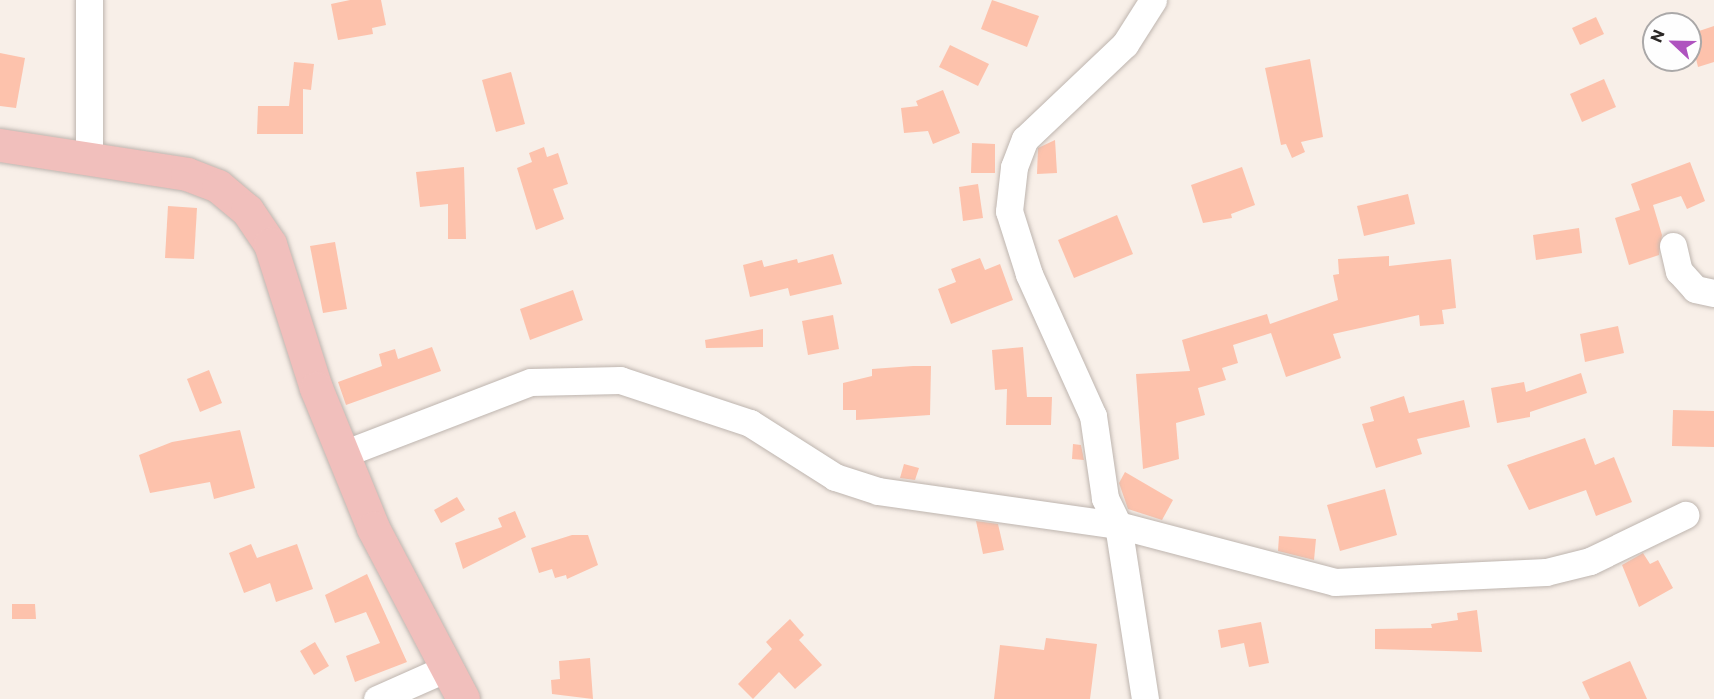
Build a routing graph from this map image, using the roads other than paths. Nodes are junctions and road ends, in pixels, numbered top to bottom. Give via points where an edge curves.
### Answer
1 (89, 0) edge
2 (1153, 0) edge
3 (0, 145) edge
4 (88, 158) junction
5 (1673, 246) dead end
6 (1714, 293) edge
7 (343, 454) junction
8 (1685, 515) dead end
9 (1118, 525) junction
10 (447, 668) junction
11 (377, 699) edge
12 (463, 699) edge
13 (1144, 699) edge

1 - 4 street
2 - 9 street via 1125,44 1025,139 1014,167 1009,211 1029,274 1093,416 1105,498
3 - 4 main road
4 - 7 main road via 187,174 218,186 247,210 270,244
5 - 6 street via 1679,271 1695,289
7 - 9 street via 531,382 620,380 750,423 835,477 878,491
7 - 10 main road via 373,528
8 - 9 street via 1590,561 1546,572 1335,582
9 - 13 street
10 - 11 street
10 - 12 main road

